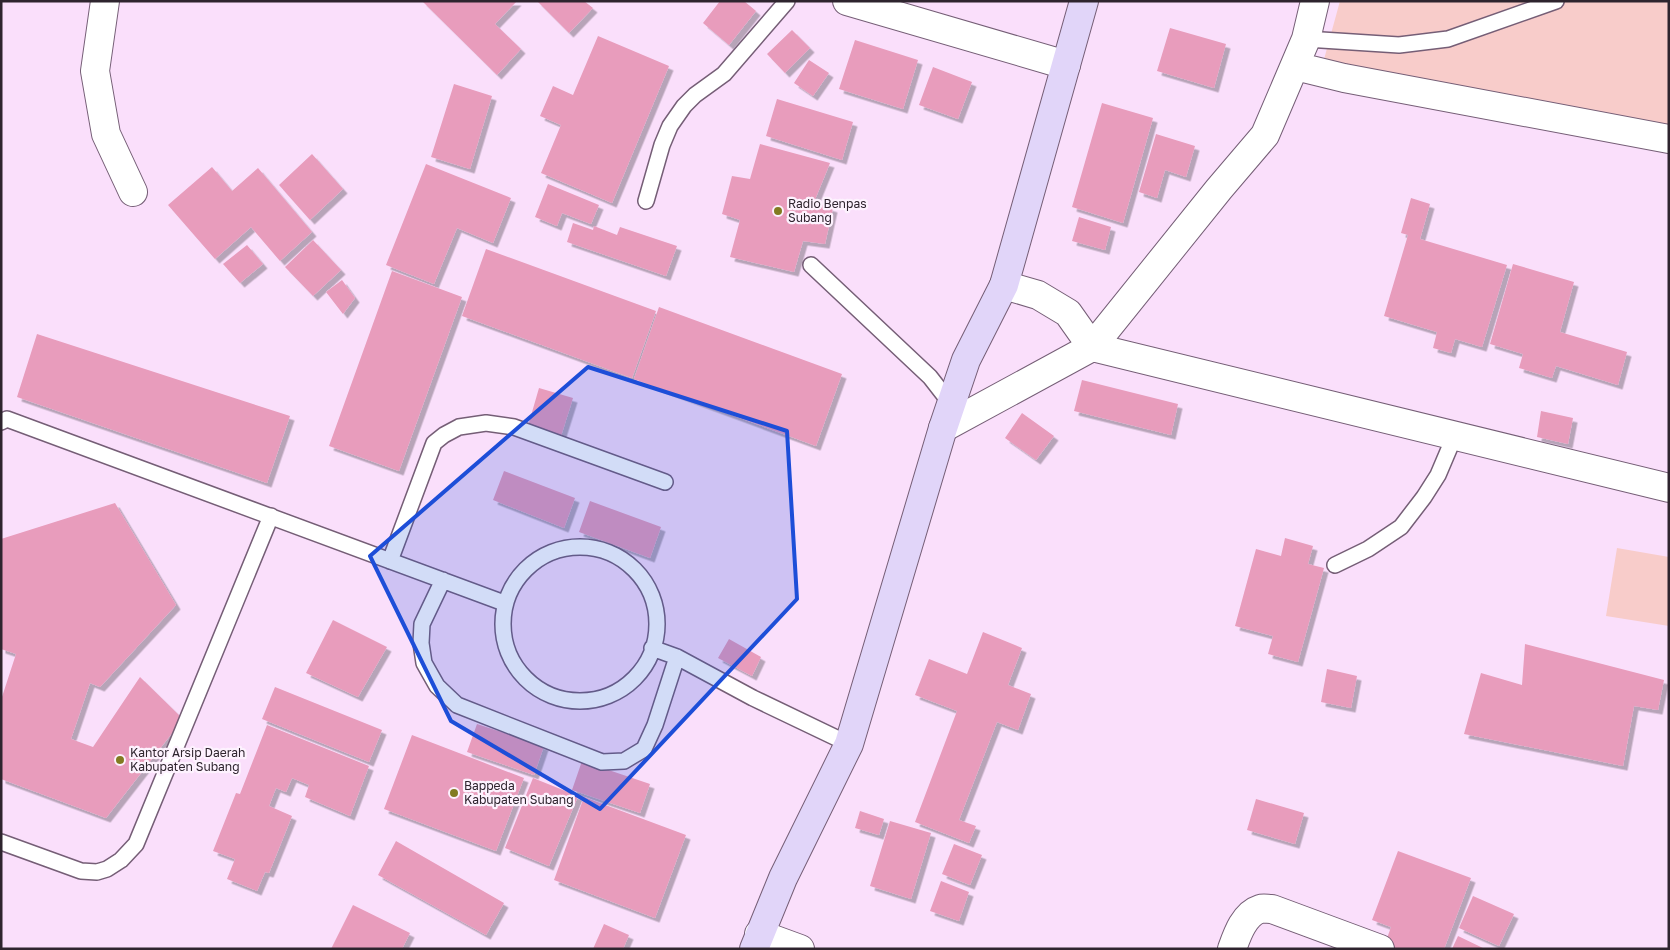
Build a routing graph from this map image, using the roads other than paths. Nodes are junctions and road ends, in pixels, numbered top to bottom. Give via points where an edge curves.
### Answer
1 (105, 1) edge
2 (787, 1) edge
3 (847, 1) edge
4 (1084, 1) edge
5 (1315, 1) edge
6 (1556, 1) edge
7 (1306, 39) junction
8 (1066, 64) junction
9 (1295, 66) junction
10 (1669, 139) edge
11 (133, 192) dead end
12 (646, 201) dead end
13 (811, 265) dead end
14 (1004, 285) junction
15 (1092, 347) junction
16 (947, 416) junction
17 (1, 422) edge
18 (1455, 435) junction
19 (665, 482) dead end
20 (1669, 488) edge
21 (271, 516) junction
22 (390, 560) junction
23 (1335, 565) dead end
24 (443, 580) junction
25 (504, 602) junction
26 (652, 648) junction
27 (677, 657) junction
28 (850, 744) junction
29 (1, 842) edge
30 (756, 941) edge
31 (800, 949) edge
32 (1232, 949) edge
33 (1380, 949) edge

1 - 11 street via 95,71 106,134
2 - 12 lane via 724,74 684,106 662,145
3 - 8 street
4 - 8 main road
5 - 7 street
6 - 7 lane via 1448,39 1399,45
7 - 9 street
8 - 14 main road
9 - 10 street
9 - 15 street via 1265,135
13 - 16 lane via 930,377
14 - 15 street via 1038,295 1068,313
14 - 16 main road via 966,360
15 - 16 street
15 - 18 street
16 - 28 main road
17 - 21 lane via 7,419
18 - 20 street
18 - 23 lane via 1438,475 1401,526 1368,549
19 - 22 lane via 514,427 486,423 458,427 434,443
21 - 22 lane
21 - 29 lane via 136,844 121,860 97,872 82,871
22 - 24 lane
24 - 25 lane
24 - 27 lane via 422,624 424,663 437,686 457,705 602,762 624,761 644,749
25 - 26 lane via 502,640 519,674 549,697 587,703 622,690 648,663
25 - 26 lane via 522,569 554,549 592,546 626,560 651,589 658,626
26 - 27 lane
27 - 28 lane
28 - 30 main road via 783,878
30 - 31 street
32 - 33 street via 1239,931 1250,915 1259,909 1272,909

